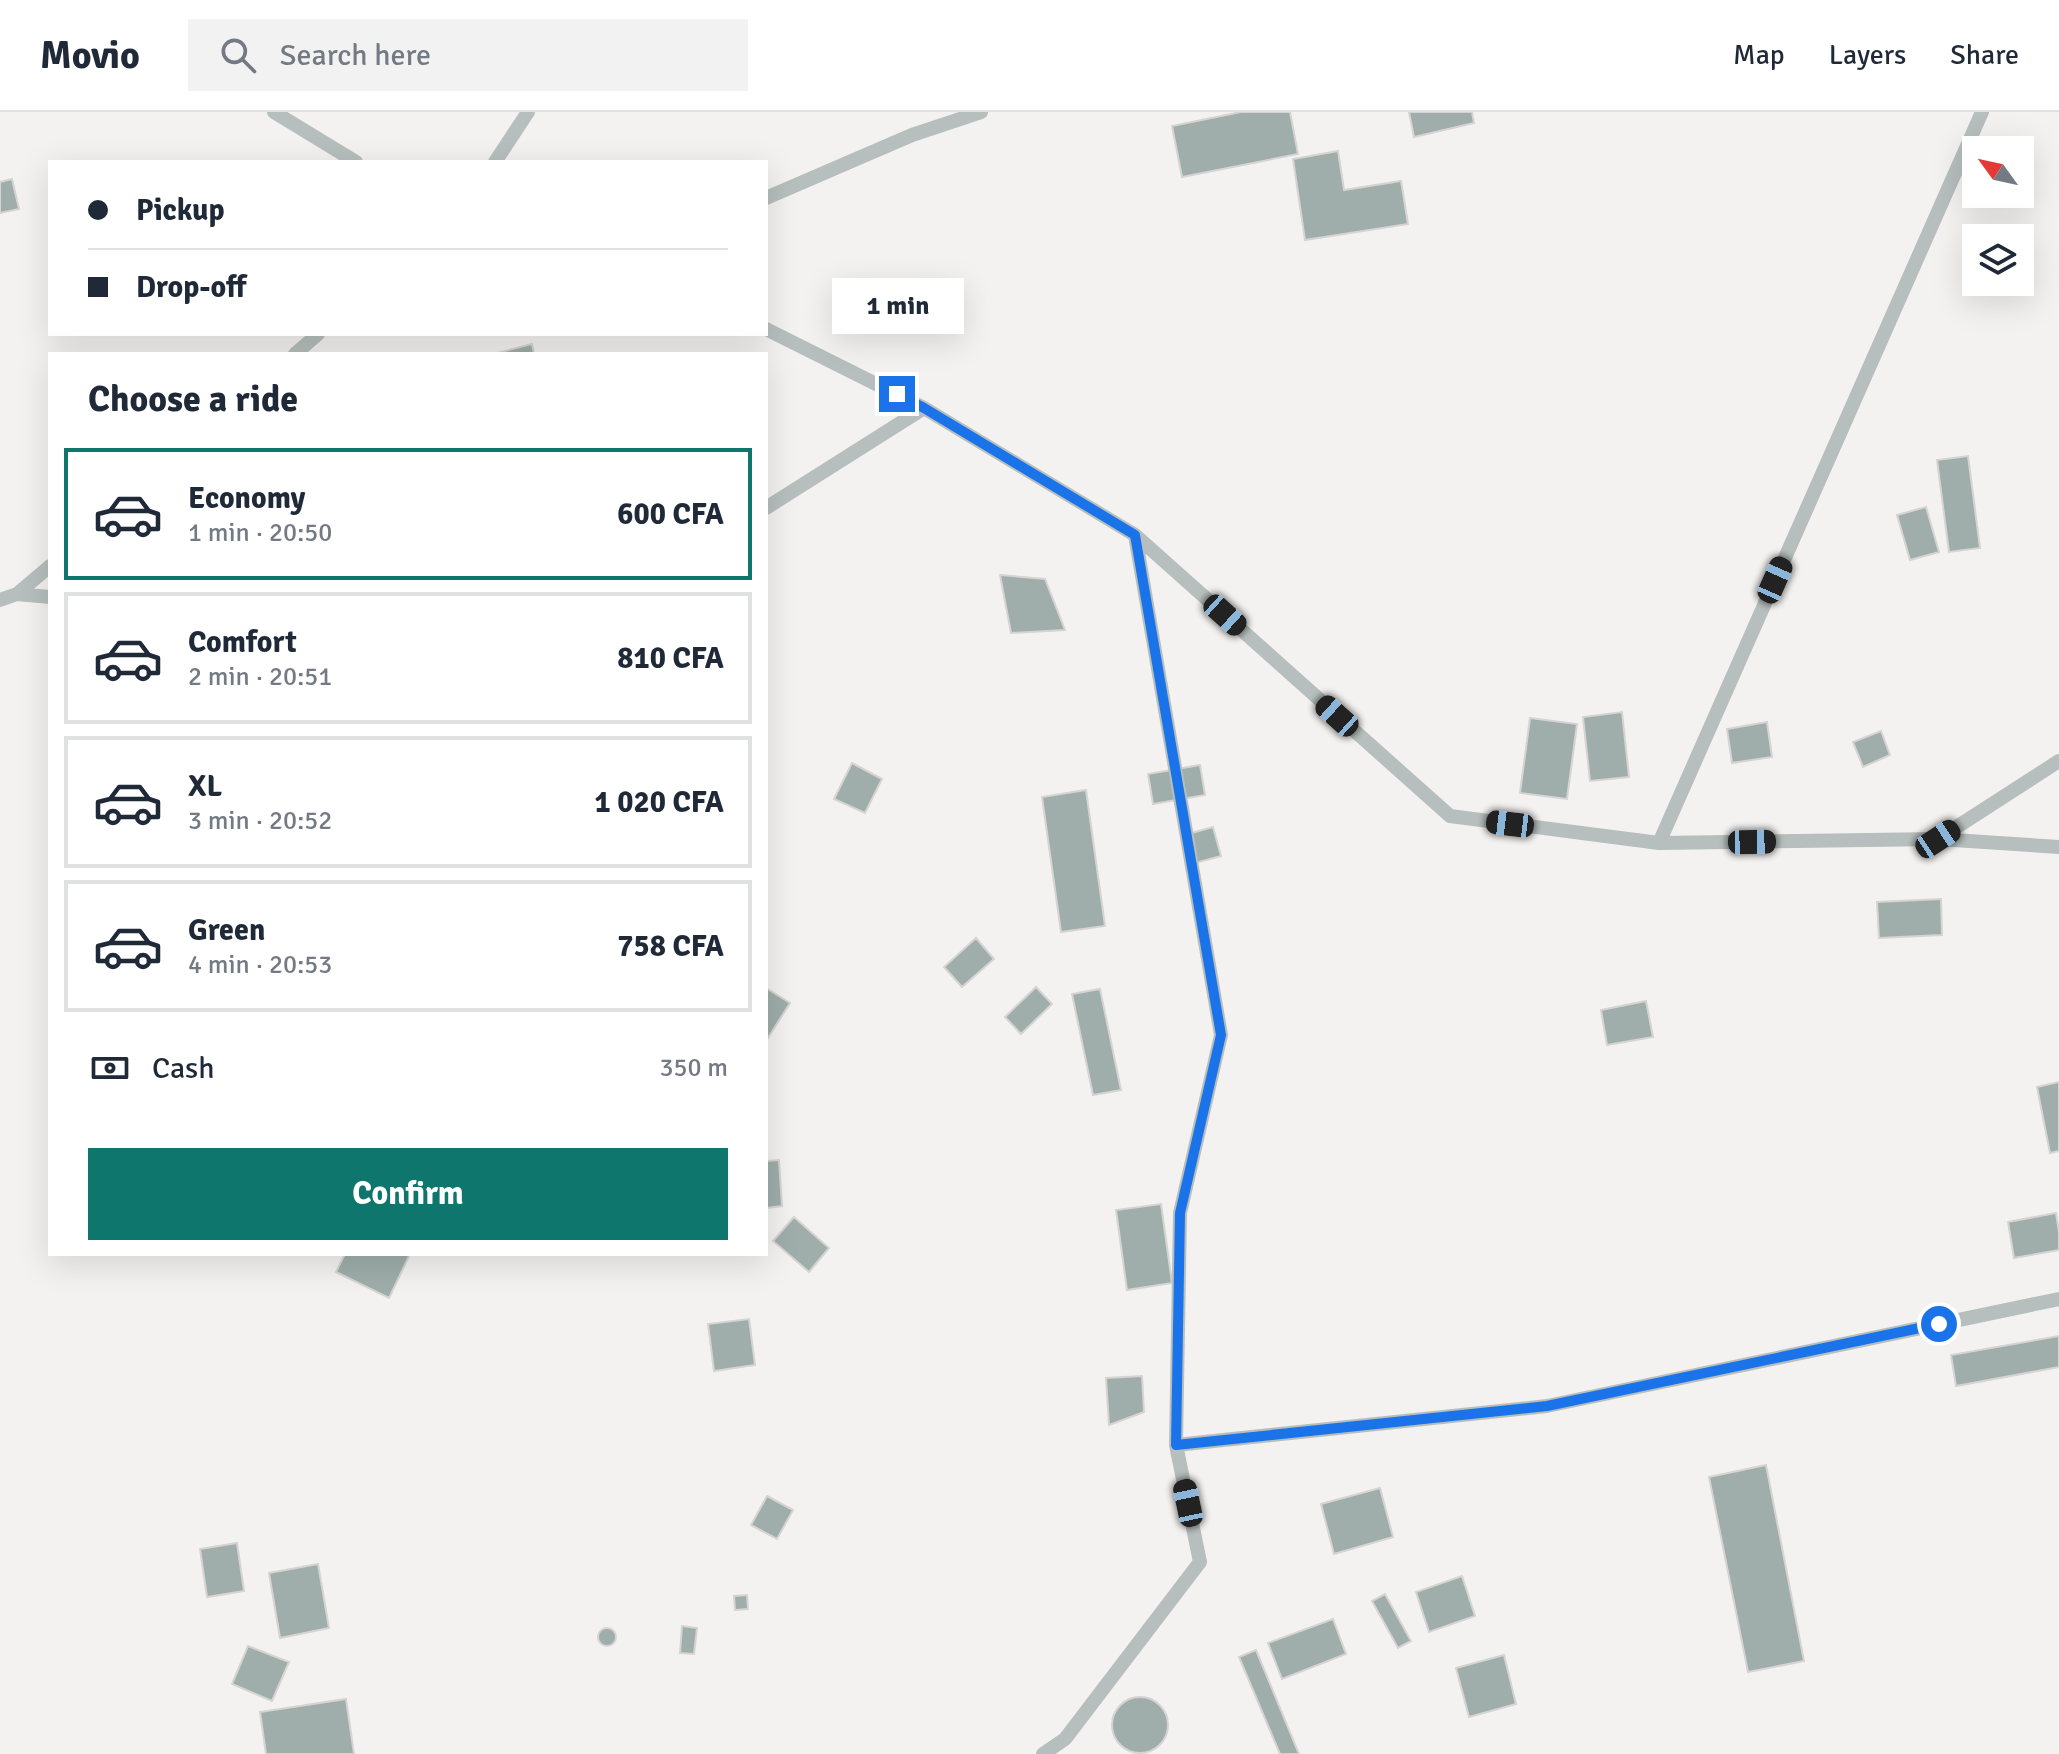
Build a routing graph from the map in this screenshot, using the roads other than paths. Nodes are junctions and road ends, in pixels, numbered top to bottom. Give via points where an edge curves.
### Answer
1 (274, 112) edge
2 (528, 112) edge
3 (981, 112) edge
4 (1982, 112) edge
5 (353, 160) edge
6 (496, 160) edge
7 (768, 197) edge
8 (768, 330) edge
9 (316, 336) edge
10 (297, 352) edge
11 (924, 408) junction
12 (768, 507) edge
13 (1135, 535) junction
14 (48, 568) edge
15 (17, 594) junction
16 (48, 597) edge
17 (0, 600) edge
18 (2059, 761) edge
19 (1938, 839) junction
20 (1659, 843) junction
21 (2059, 847) edge
22 (2059, 1299) edge
23 (1176, 1445) junction
24 (1043, 1754) edge

1 - 5 street
2 - 6 street
3 - 7 street via 912,135
4 - 20 street
8 - 11 street
9 - 10 street
11 - 12 street
11 - 13 street
13 - 20 street via 1450,816
13 - 23 street via 1221,1035 1180,1213
14 - 15 street
15 - 16 street
15 - 17 street
18 - 19 street
19 - 20 street
19 - 21 street
22 - 23 street via 1547,1406
23 - 24 street via 1200,1562 1065,1739

